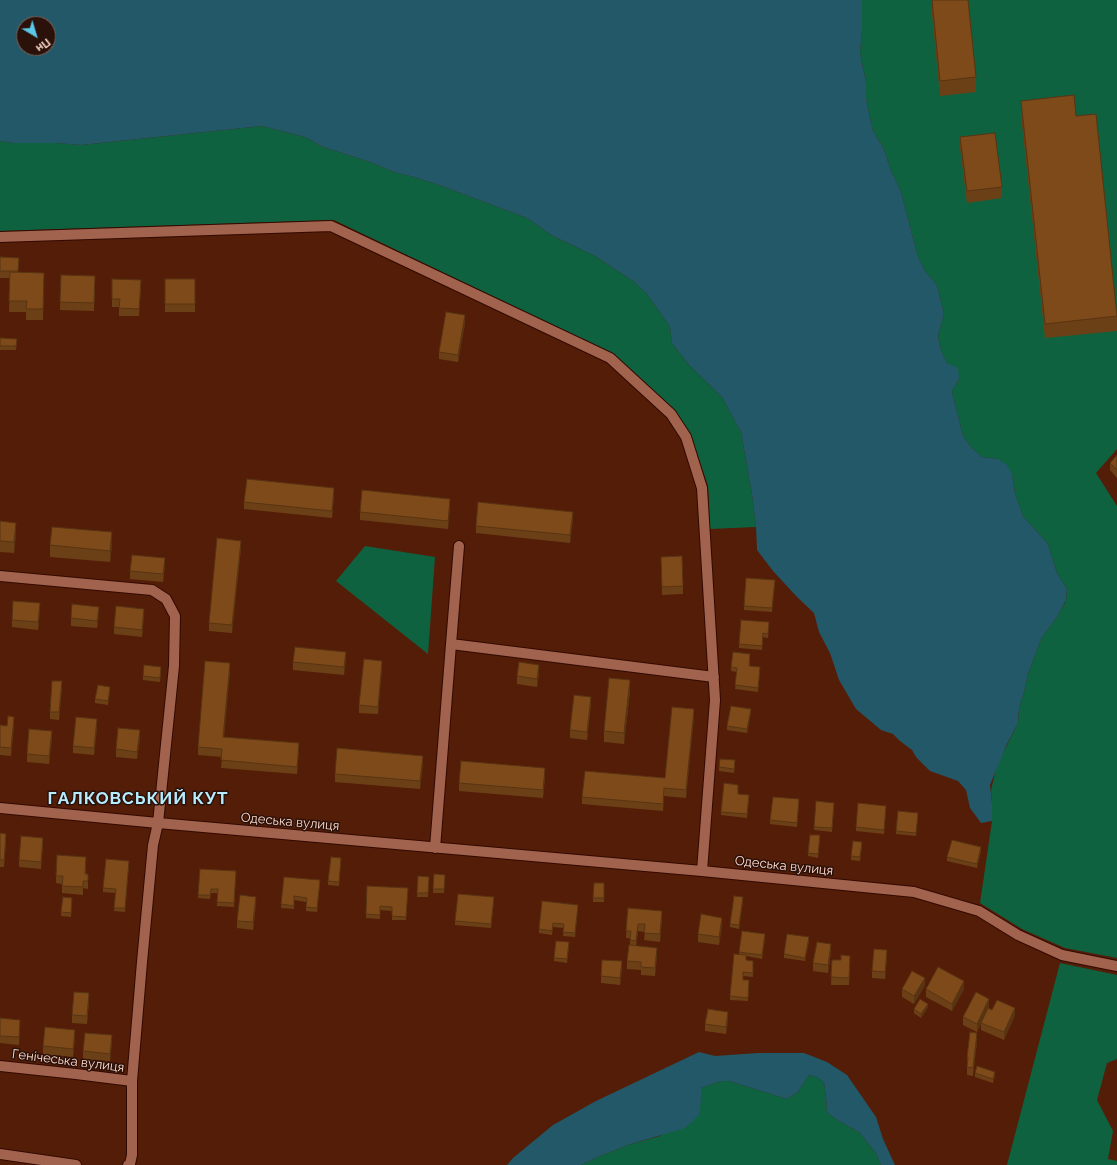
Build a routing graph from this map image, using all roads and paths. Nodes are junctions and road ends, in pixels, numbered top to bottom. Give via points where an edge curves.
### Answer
1 (0, 237) edge
2 (459, 546) dead end
3 (0, 576) edge
4 (452, 644) junction
5 (714, 677) junction
6 (0, 808) edge
7 (158, 823) junction
8 (435, 848) junction
9 (702, 871) junction
10 (1117, 966) edge
11 (0, 1066) edge
12 (132, 1081) junction
13 (0, 1154) edge
14 (76, 1165) edge
15 (128, 1165) edge

1 - 5 street via 331,226 610,358 671,414 686,437 702,488
2 - 4 street
3 - 7 street via 152,590 166,599 175,616 174,666
4 - 5 street
4 - 8 street
5 - 9 street via 715,700
6 - 7 street, Одеська вулиця
7 - 8 street, Одеська вулиця
7 - 12 street via 153,845
8 - 9 street, Одеська вулиця
9 - 10 street, Одеська вулиця via 914,892 979,911 1018,935 1062,955
11 - 12 street, Генічеська вулиця
12 - 15 street via 132,1155
13 - 14 street

